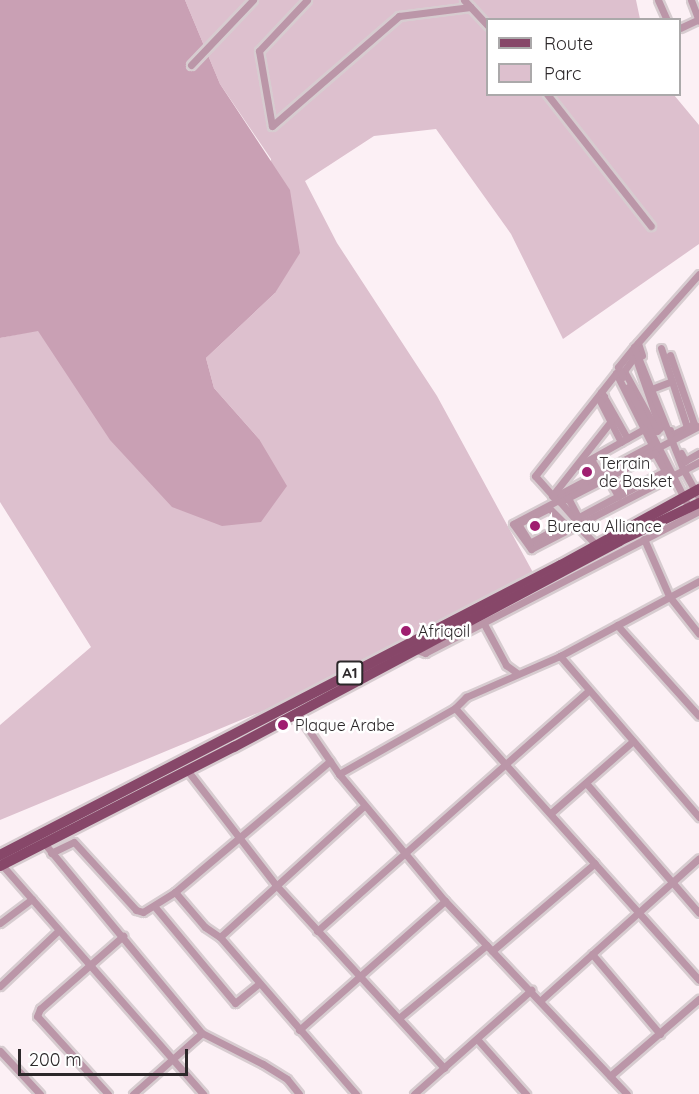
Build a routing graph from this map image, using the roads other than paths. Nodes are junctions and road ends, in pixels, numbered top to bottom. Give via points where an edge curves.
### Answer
1 (253, 0) edge
2 (307, 0) edge
3 (464, 0) edge
4 (658, 0) edge
5 (691, 0) edge
6 (470, 7) junction
7 (666, 18) edge
8 (699, 20) edge
9 (486, 24) edge
10 (681, 28) edge
11 (191, 65) dead end
12 (549, 96) edge
13 (651, 226) dead end
14 (699, 274) edge
15 (636, 345) junction
16 (661, 348) dead end
17 (670, 355) dead end
18 (635, 356) joint
19 (618, 367) junction
20 (672, 381) junction
21 (654, 388) junction
22 (603, 394) junction
23 (610, 421) junction
24 (696, 425) edge
25 (644, 429) junction
26 (624, 440) junction
27 (672, 440) junction
28 (658, 446) junction
29 (699, 453) edge
30 (591, 459) junction
31 (699, 462) edge
32 (575, 468) junction
33 (683, 469) junction
34 (599, 473) junction
35 (673, 475) junction
36 (611, 476) junction
37 (698, 492) edge
38 (620, 494) junction
39 (683, 497) junction
40 (553, 499) junction
41 (696, 507) edge
42 (549, 508) joint
43 (577, 521) junction
44 (644, 539) junction
45 (595, 544) junction
46 (699, 581) edge
47 (669, 596) junction
48 (484, 624) junction
49 (617, 625) junction
50 (699, 634) edge
51 (413, 649) junction
52 (560, 656) junction
53 (517, 673) junction
54 (589, 690) junction
55 (455, 708) junction
56 (297, 712) junction
57 (699, 716) edge
58 (633, 741) junction
59 (330, 761) junction
60 (507, 765) junction
61 (187, 770) junction
62 (339, 774) junction
63 (586, 783) junction
64 (364, 806) junction
65 (551, 813) junction
66 (699, 817) edge
67 (238, 835) junction
68 (44, 843) junction
69 (51, 853) junction
70 (406, 855) junction
71 (699, 858) edge
72 (1, 859) edge
73 (595, 863) junction
74 (672, 882) junction
75 (275, 884) junction
76 (175, 892) junction
77 (32, 899) junction
78 (446, 901) junction
79 (155, 907) junction
80 (640, 910) junction
81 (699, 914) edge
82 (0, 923) edge
83 (59, 930) junction
84 (316, 931) junction
85 (123, 936) junction
86 (220, 937) junction
87 (490, 948) junction
88 (591, 954) junction
89 (88, 966) junction
90 (359, 976) junction
91 (699, 980) edge
92 (257, 985) junction
93 (0, 986) edge
94 (531, 990) junction
95 (699, 999) edge
96 (541, 1000) junction
97 (399, 1018) junction
98 (298, 1030) junction
99 (202, 1033) junction
100 (660, 1034) junction
101 (477, 1039) junction
102 (2, 1056) edge
103 (173, 1058) junction
104 (444, 1068) junction
105 (610, 1076) junction
106 (624, 1091) edge
107 (40, 1094) edge
108 (108, 1094) edge
109 (133, 1094) edge
110 (203, 1094) edge
111 (299, 1094) edge
112 (356, 1094) edge
113 (414, 1094) edge
114 (526, 1094) edge
115 (615, 1094) edge

1 - 11 street
2 - 6 street via 259,51 272,126 399,16
3 - 6 street
4 - 7 street
5 - 8 street
6 - 9 street
8 - 10 street
12 - 13 street
14 - 15 street
15 - 19 street
15 - 21 street
15 - 27 street
16 - 20 street
17 - 24 street
18 - 18 street via 660,428 657,431 624,371
19 - 28 street
19 - 40 street via 531,476
20 - 21 street
20 - 24 street
21 - 24 street via 671,435
22 - 23 street via 600,401
22 - 25 street via 616,373
22 - 26 street
22 - 40 street via 535,476
23 - 26 street
23 - 32 street
24 - 27 street
24 - 29 street via 676,442 685,461
25 - 26 street
25 - 34 street via 652,445
26 - 30 street
27 - 28 street
27 - 33 street
28 - 35 street
28 - 40 street
30 - 32 street
30 - 34 street
31 - 33 street
32 - 40 street
33 - 35 street
33 - 37 street
34 - 40 street
35 - 39 street
35 - 43 street
36 - 38 street
36 - 38 street via 655,453 664,471
36 - 43 street via 568,498
37 - 39 main road, A1
38 - 43 street
39 - 41 street
39 - 45 main road, A1
40 - 43 street
40 - 43 street via 513,524 531,549
41 - 44 street
41 - 51 main road, A1
42 - 42 street via 565,524 530,543 518,524
43 - 45 street
44 - 47 street
44 - 48 street
45 - 72 main road, A1
46 - 47 street
47 - 49 street
47 - 50 street
48 - 51 street via 425,653
48 - 53 street via 506,664
49 - 52 street
49 - 57 street
51 - 56 main road, A1
52 - 53 street
52 - 54 street
53 - 55 street via 466,697
54 - 58 street
54 - 60 street
55 - 60 street
55 - 62 street
56 - 59 street
56 - 61 main road, A1
58 - 63 street
58 - 66 street
59 - 62 street
59 - 67 street
60 - 65 street
60 - 70 street
61 - 67 street
61 - 68 main road, A1
62 - 64 street
63 - 65 street
63 - 74 street
64 - 70 street
64 - 75 street
65 - 73 street
67 - 75 street
67 - 76 street
68 - 69 street
68 - 72 main road, A1
69 - 79 street via 74,842 136,910
69 - 85 street
70 - 78 street
70 - 84 street
71 - 74 street
72 - 77 street
73 - 80 street
73 - 87 street
74 - 80 street
74 - 81 street
75 - 84 street
75 - 86 street
76 - 79 street
76 - 86 street via 205,927
77 - 82 street
77 - 83 street
78 - 87 street
78 - 90 street
79 - 92 street via 235,1003
80 - 88 street
80 - 91 street
83 - 89 street
83 - 93 street
84 - 90 street
85 - 89 street
85 - 99 street
86 - 92 street
87 - 94 street
87 - 97 street
88 - 96 street
88 - 100 street
89 - 103 street
89 - 108 street via 37,1016
90 - 97 street
90 - 98 street
92 - 98 street
94 - 96 street
94 - 101 street
95 - 100 street
96 - 105 street
97 - 104 street
98 - 112 street
99 - 103 street
99 - 111 street via 263,1064 286,1079
100 - 105 street
101 - 104 street
101 - 114 street
102 - 107 street
103 - 109 street
103 - 110 street
104 - 113 street
105 - 106 street
106 - 115 street

